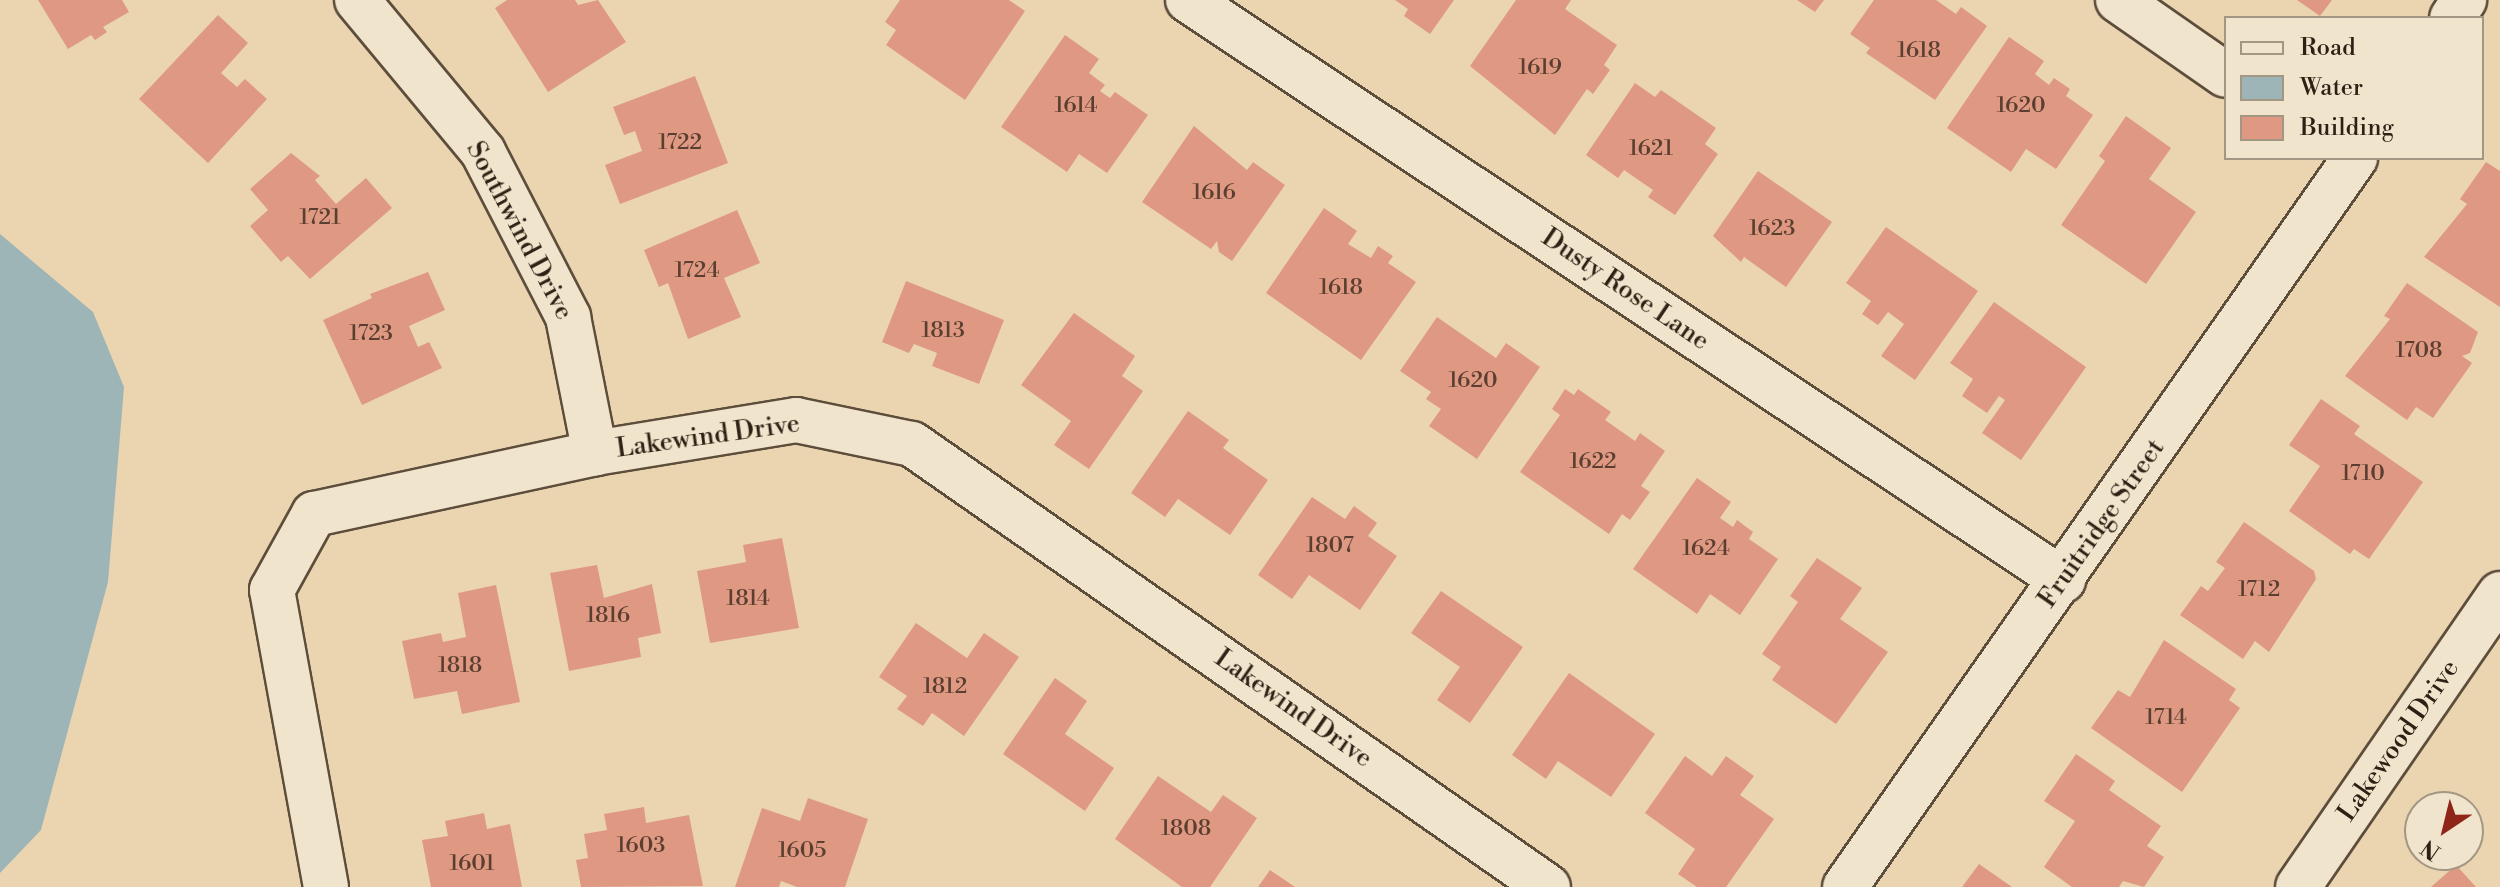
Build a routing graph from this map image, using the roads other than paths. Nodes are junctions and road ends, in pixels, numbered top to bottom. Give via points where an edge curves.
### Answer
1 (357, 0) edge
2 (1188, 0) edge
3 (2118, 0) edge
4 (2224, 74) edge
5 (2350, 160) edge
6 (595, 453) junction
7 (2063, 580) junction
8 (2500, 594) edge
9 (326, 887) edge
10 (1548, 887) edge
11 (1845, 887) edge
12 (2298, 887) edge

1 - 6 street, Southwind Drive via 483,152 568,317
2 - 7 street, Dusty Rose Lane
3 - 4 street
5 - 7 street, Fruitridge Street
6 - 9 street, Lakewind Drive via 314,514 272,590
6 - 10 street, Lakewind Drive via 796,420 912,444
7 - 11 street, Fruitridge Street
8 - 12 street, Lakewood Drive

